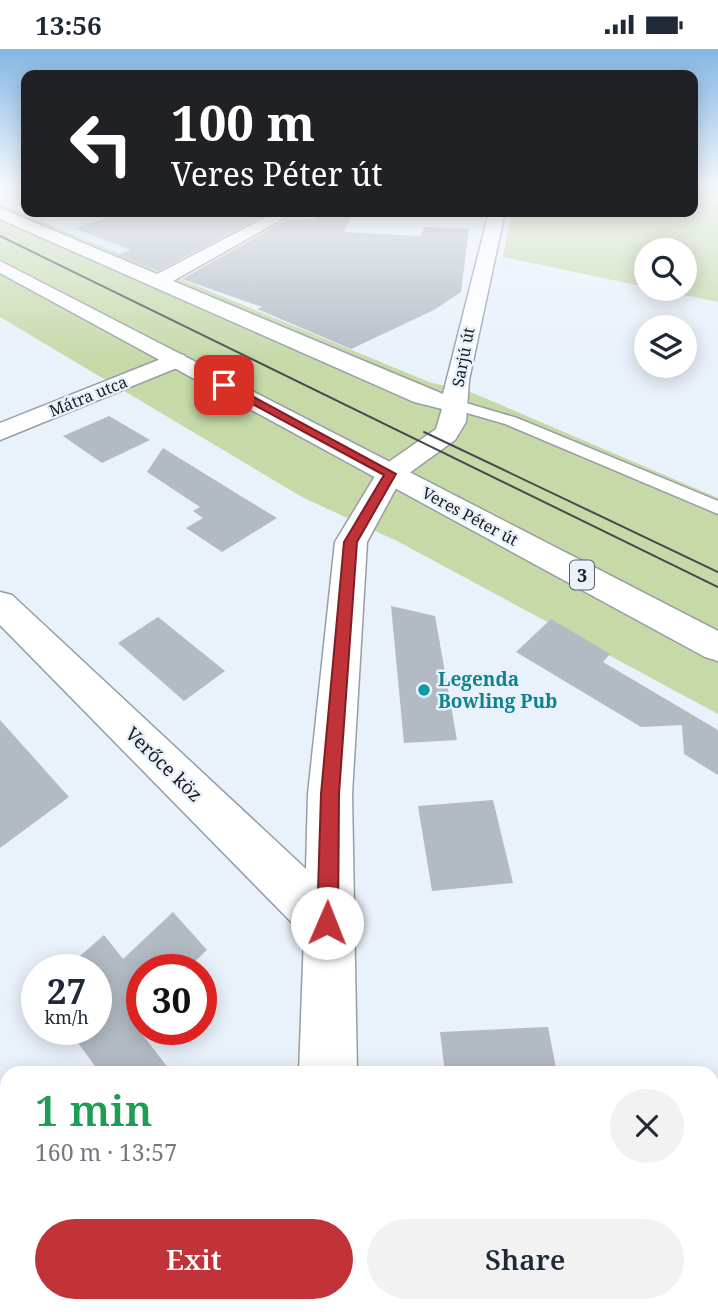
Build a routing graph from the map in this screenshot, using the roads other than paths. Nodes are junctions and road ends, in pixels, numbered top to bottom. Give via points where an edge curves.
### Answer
1 (77, 246) edge
2 (224, 246) edge
3 (489, 246) edge
4 (0, 266) edge
5 (159, 281) junction
6 (176, 360) junction
7 (456, 405) junction
8 (0, 432) edge
9 (390, 474) junction
10 (718, 508) edge
11 (0, 604) edge
12 (718, 647) edge
13 (327, 923) junction
14 (328, 1066) edge

1 - 5 street
2 - 5 street
3 - 7 street, Sarjú út via 457,380
4 - 6 street, Veres Péter út / 3
5 - 7 street via 422,397
6 - 8 street, Mátra utca
6 - 9 street, Veres Péter út / 3
7 - 9 street, Sarjú út via 446,434
7 - 10 lane via 511,421
9 - 12 street, Veres Péter út / 3
9 - 13 street via 351,542 330,794
11 - 13 street, Verőce köz
13 - 14 street

